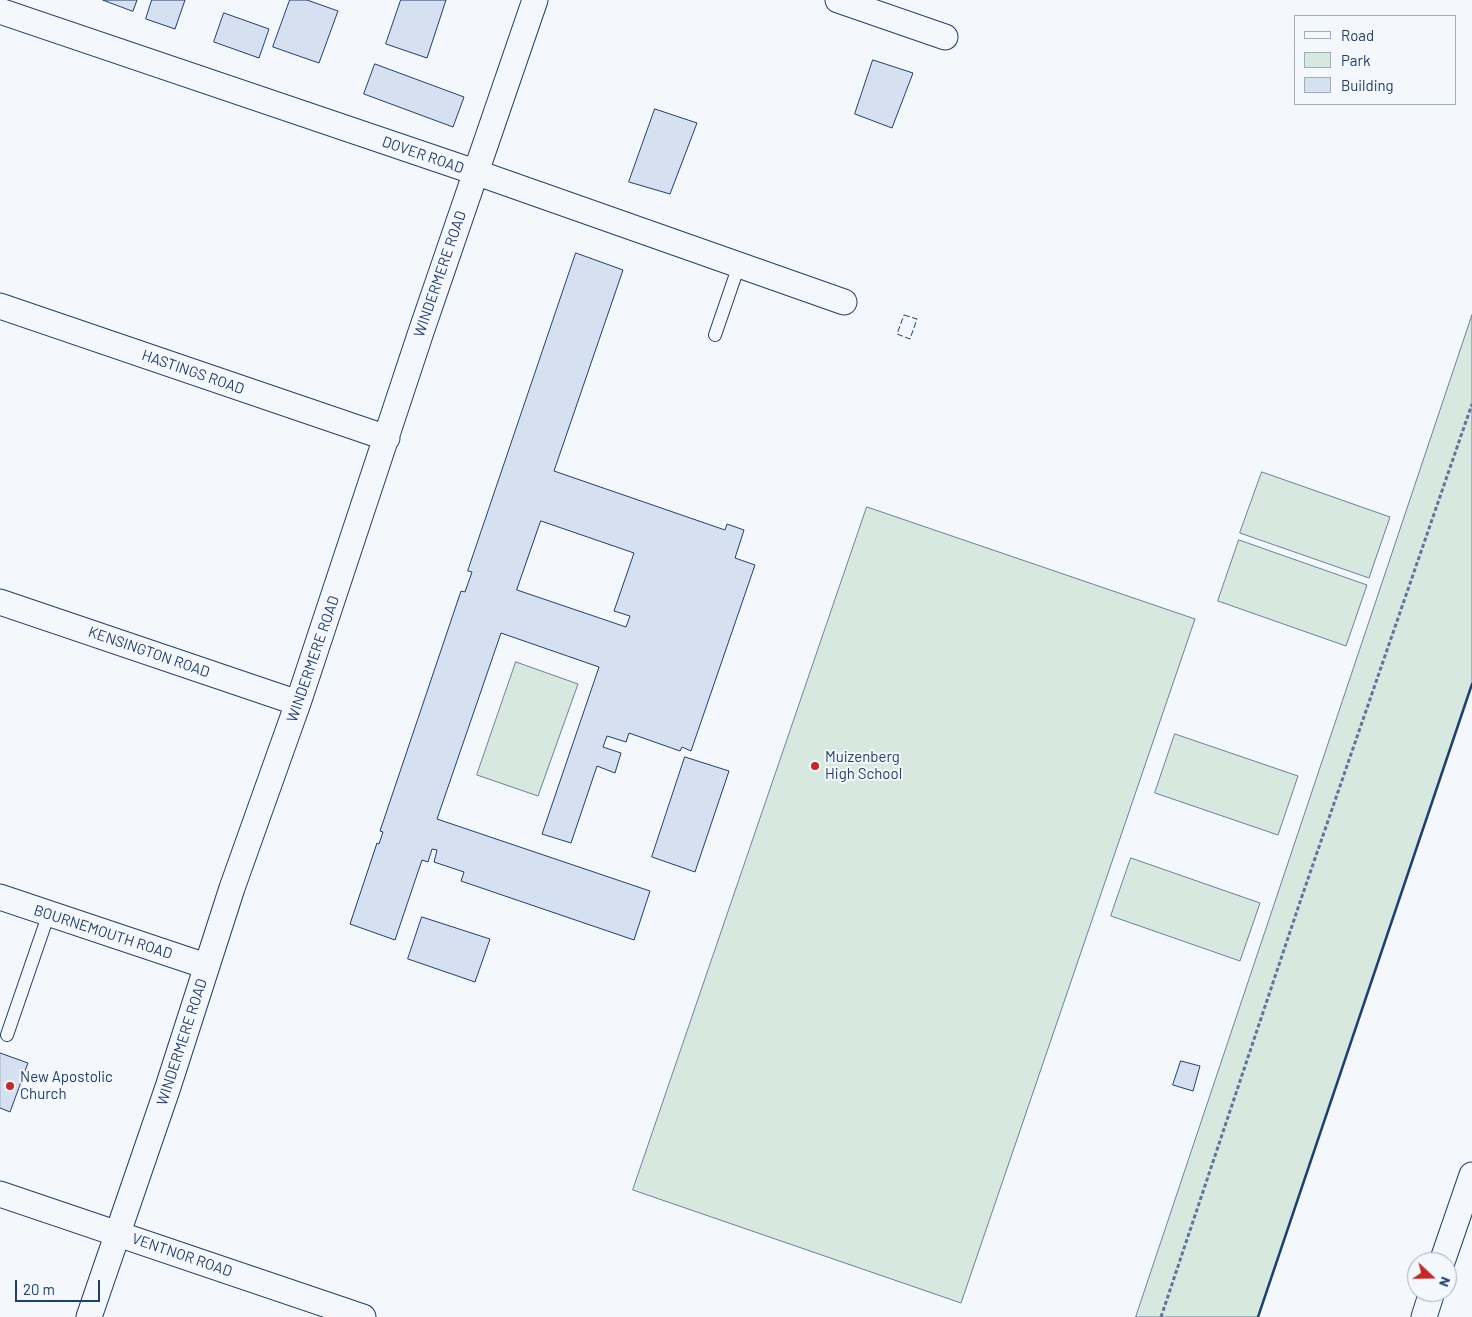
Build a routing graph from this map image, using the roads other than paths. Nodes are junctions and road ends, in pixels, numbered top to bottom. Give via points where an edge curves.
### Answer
1 (535, 0) edge
2 (838, 0) edge
3 (0, 11) edge
4 (945, 37) dead end
5 (475, 172) junction
6 (739, 265) junction
7 (844, 302) dead end
8 (0, 306) edge
9 (715, 335) dead end
10 (387, 438) junction
11 (0, 602) edge
12 (298, 702) junction
13 (0, 897) edge
14 (48, 913) junction
15 (206, 966) junction
16 (7, 1035) dead end
17 (1472, 1174) edge
18 (0, 1194) edge
19 (118, 1234) junction
20 (1445, 1252) edge
21 (1429, 1302) edge
22 (89, 1317) edge
23 (363, 1317) edge
24 (1424, 1317) edge

1 - 5 street, WINDERMERE ROAD
2 - 4 street
3 - 5 street, DOVER ROAD
5 - 6 street, DOVER ROAD
5 - 10 street, WINDERMERE ROAD
6 - 7 street, DOVER ROAD
6 - 9 lane
8 - 10 street, HASTINGS ROAD
10 - 12 street, WINDERMERE ROAD
11 - 12 street, KENSINGTON ROAD
12 - 15 street, WINDERMERE ROAD
13 - 14 street, BOURNEMOUTH ROAD
14 - 15 street, BOURNEMOUTH ROAD
14 - 16 lane
15 - 19 street, WINDERMERE ROAD
17 - 20 street
18 - 19 street, VENTNOR ROAD
19 - 22 street, WINDERMERE ROAD
19 - 23 street, VENTNOR ROAD
21 - 24 street

